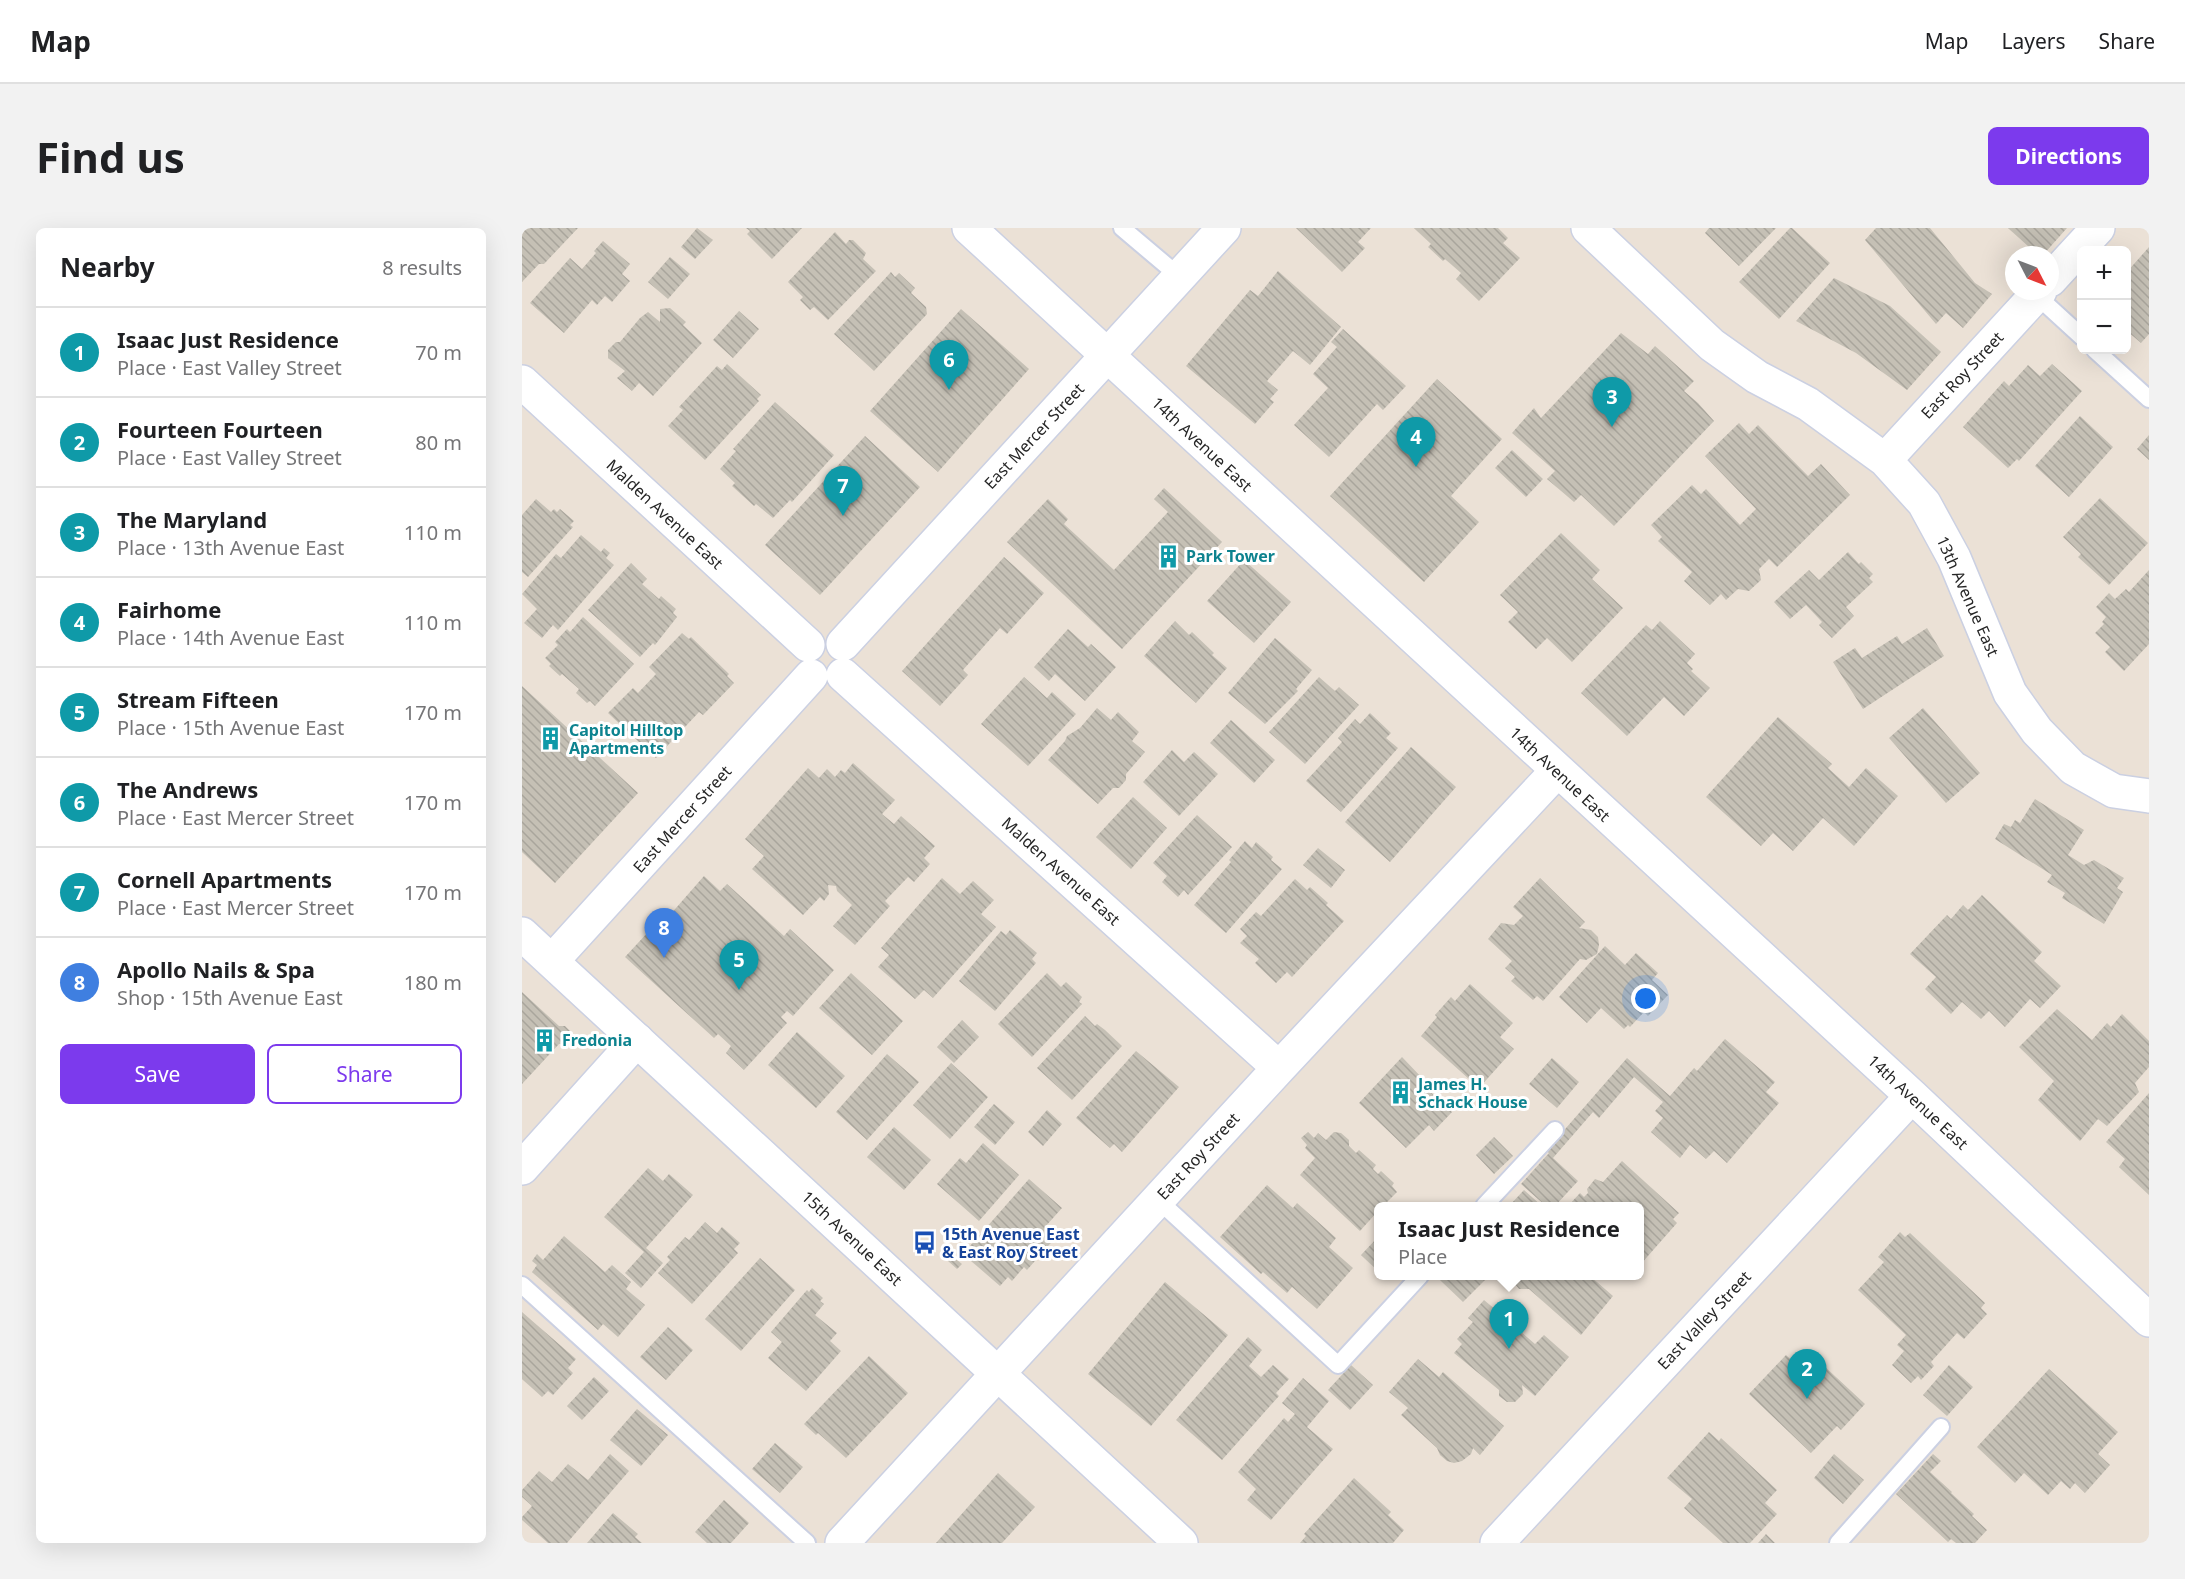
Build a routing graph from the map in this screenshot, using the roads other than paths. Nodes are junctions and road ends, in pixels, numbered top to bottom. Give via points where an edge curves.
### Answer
1 (969, 228) edge
2 (1122, 228) edge
3 (1224, 228) edge
4 (1588, 228) edge
5 (2098, 228) edge
6 (2059, 270) edge
7 (1180, 278) junction
8 (2032, 300) edge
9 (2051, 300) edge
10 (2077, 331) edge
11 (2099, 354) edge
12 (1107, 356) junction
13 (522, 382) edge
14 (2149, 399) edge
15 (1885, 460) junction
16 (843, 660) junction
17 (809, 661) junction
18 (1557, 771) junction
19 (2149, 796) edge
20 (522, 934) edge
21 (552, 961) junction
22 (637, 1040) junction
23 (1279, 1068) junction
24 (1912, 1096) junction
25 (1555, 1130) dead end
26 (522, 1168) edge
27 (1158, 1200) junction
28 (1488, 1202) edge
29 (1415, 1280) edge
30 (522, 1285) edge
31 (2149, 1320) edge
32 (998, 1373) junction
33 (1941, 1427) dead end
34 (807, 1543) edge
35 (842, 1543) edge
36 (1181, 1543) edge
37 (1497, 1543) edge
38 (1838, 1543) edge

1 - 12 street, 14th Avenue East
2 - 7 lane
3 - 7 street, East Mercer Street
4 - 15 street, 13th Avenue East via 1712,345 1757,377 1808,404
5 - 6 street, East Roy Street
7 - 12 street, East Mercer Street
8 - 15 street, East Roy Street
9 - 10 lane
11 - 14 lane
12 - 16 street, East Mercer Street
12 - 18 street, 14th Avenue East
13 - 17 street, Malden Avenue East
15 - 19 street, 13th Avenue East via 1924,503 1954,558 2010,693 2037,731 2073,768 2114,791
16 - 17 street via 834,638 826,636 819,637
16 - 23 street, Malden Avenue East
17 - 21 street, East Mercer Street
18 - 23 street, East Roy Street
18 - 24 street, 14th Avenue East
20 - 21 street, 15th Avenue East
21 - 22 street, 15th Avenue East
22 - 26 street
22 - 32 street, 15th Avenue East
23 - 27 street, East Roy Street
24 - 31 street, 14th Avenue East
24 - 37 street, East Valley Street
25 - 28 lane
27 - 29 lane via 1338,1365
27 - 32 street, East Roy Street
30 - 34 lane
32 - 35 street, East Roy Street
32 - 36 street, 15th Avenue East
33 - 38 lane

